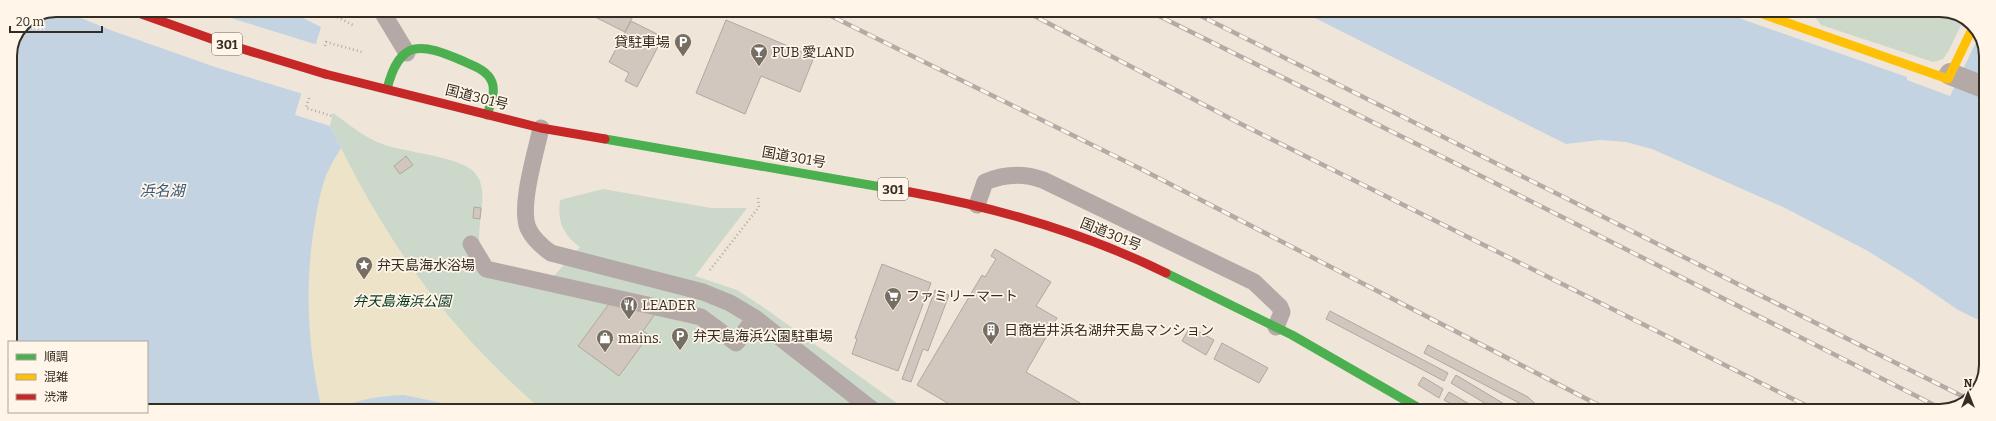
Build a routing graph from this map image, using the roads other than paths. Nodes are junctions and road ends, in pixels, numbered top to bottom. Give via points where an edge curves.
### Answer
1 (150, 17) edge
2 (385, 17) edge
3 (1771, 17) edge
4 (1971, 33) edge
5 (407, 53) junction
6 (1954, 75) junction
7 (1979, 85) edge
8 (387, 89) junction
9 (487, 115) junction
10 (541, 128) junction
11 (977, 205) junction
12 (471, 244) dead end
13 (755, 318) junction
14 (1276, 327) junction
15 (866, 404) edge
16 (1412, 404) edge

1 - 8 main road, 国道301号 / 301, bridge via 223,43 325,74
2 - 5 lane
3 - 6 main road via 1948,79
4 - 6 main road
5 - 8 main road via 401,56 393,67
5 - 9 main road via 412,49 425,47 438,50 489,75 493,83 493,92
6 - 7 street
8 - 9 main road, 国道301号 / 301
9 - 10 main road, 国道301号 / 301
10 - 11 main road, 国道301号 / 301
10 - 13 lane via 524,210 528,227 537,242 551,253 700,291 730,303
11 - 14 main road, 国道301号 / 301 via 1067,231 1114,249
11 - 14 lane via 985,182 992,178 1022,175 1043,180 1254,282 1280,307 1282,312
12 - 13 lane via 486,269 701,317 736,343
13 - 15 lane
14 - 16 main road, 国道301号 / 301

